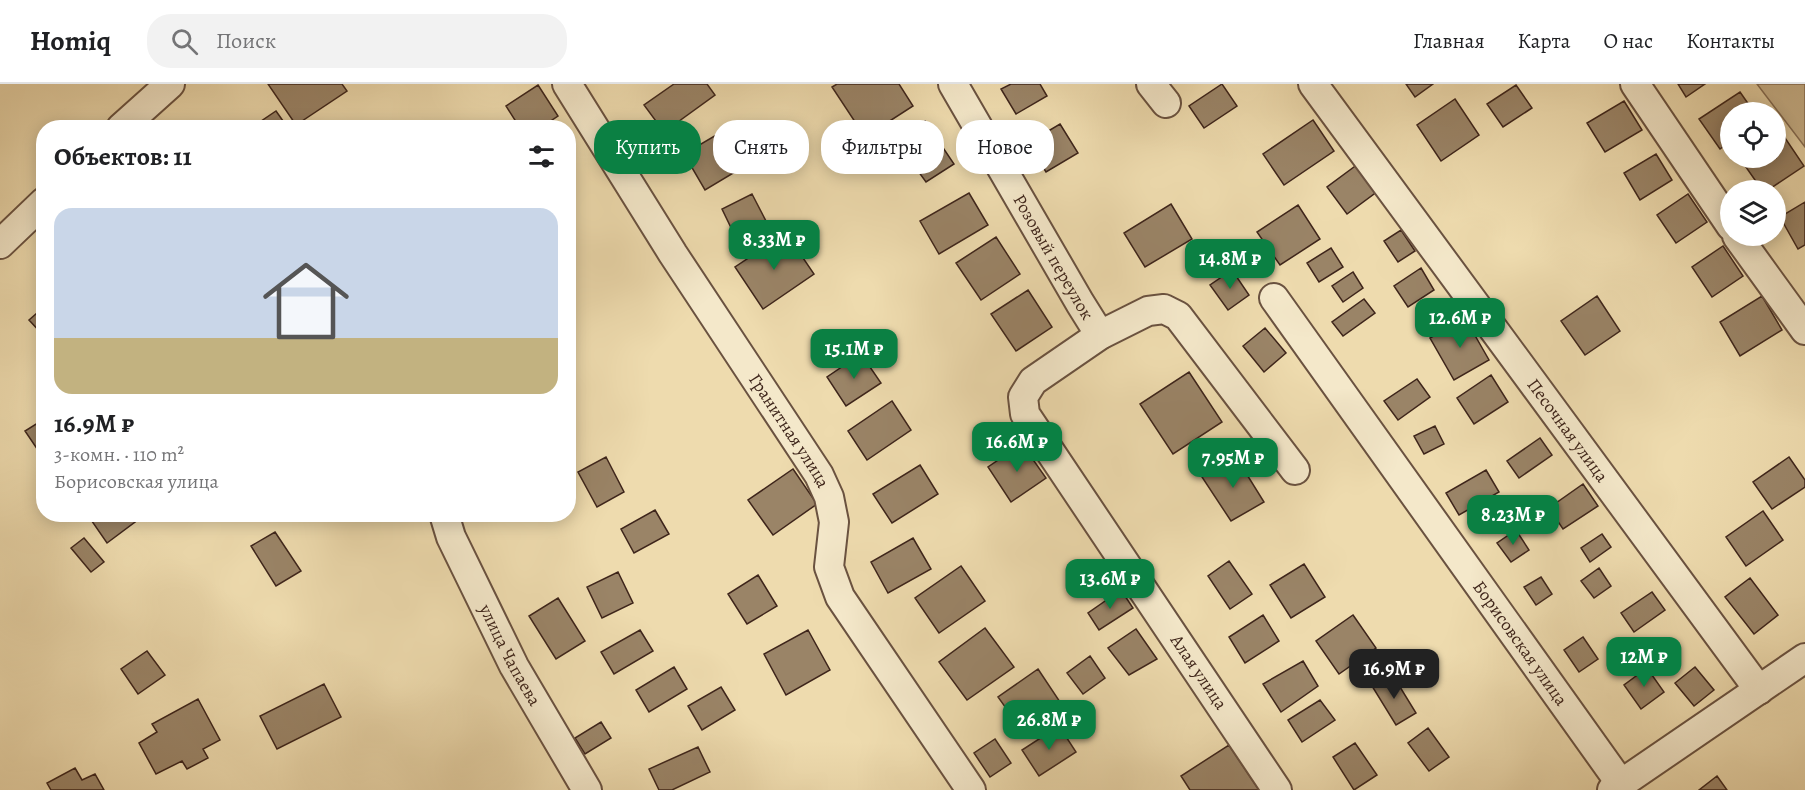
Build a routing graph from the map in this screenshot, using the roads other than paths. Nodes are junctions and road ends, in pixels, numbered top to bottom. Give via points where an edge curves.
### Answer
1 (170, 84) edge
2 (567, 84) edge
3 (953, 84) edge
4 (1313, 84) edge
5 (1635, 84) edge
6 (130, 120) edge
7 (36, 210) edge
8 (1720, 210) edge
9 (0, 244) edge
10 (1744, 246) edge
11 (1274, 298) dead end
12 (1805, 330) edge
13 (1100, 335) junction
14 (1296, 470) dead end
15 (446, 522) edge
16 (1805, 658) edge
17 (1759, 690) junction
18 (1617, 787) edge
19 (587, 790) edge
20 (971, 790) edge
21 (1277, 790) edge

1 - 6 street
2 - 20 street, Гранитная улица via 819,475 834,522 829,567 840,597
3 - 13 street, Розовый переулок
4 - 17 street, Песочная улица
5 - 8 street
7 - 9 street
10 - 12 street
11 - 18 street, Борисовская улица
13 - 14 street, Алая улица via 1148,311 1164,309 1178,316
13 - 21 street, Алая улица via 1033,381 1023,397 1025,414
15 - 19 street, улица Чапаева via 514,666
16 - 17 street
17 - 18 street

